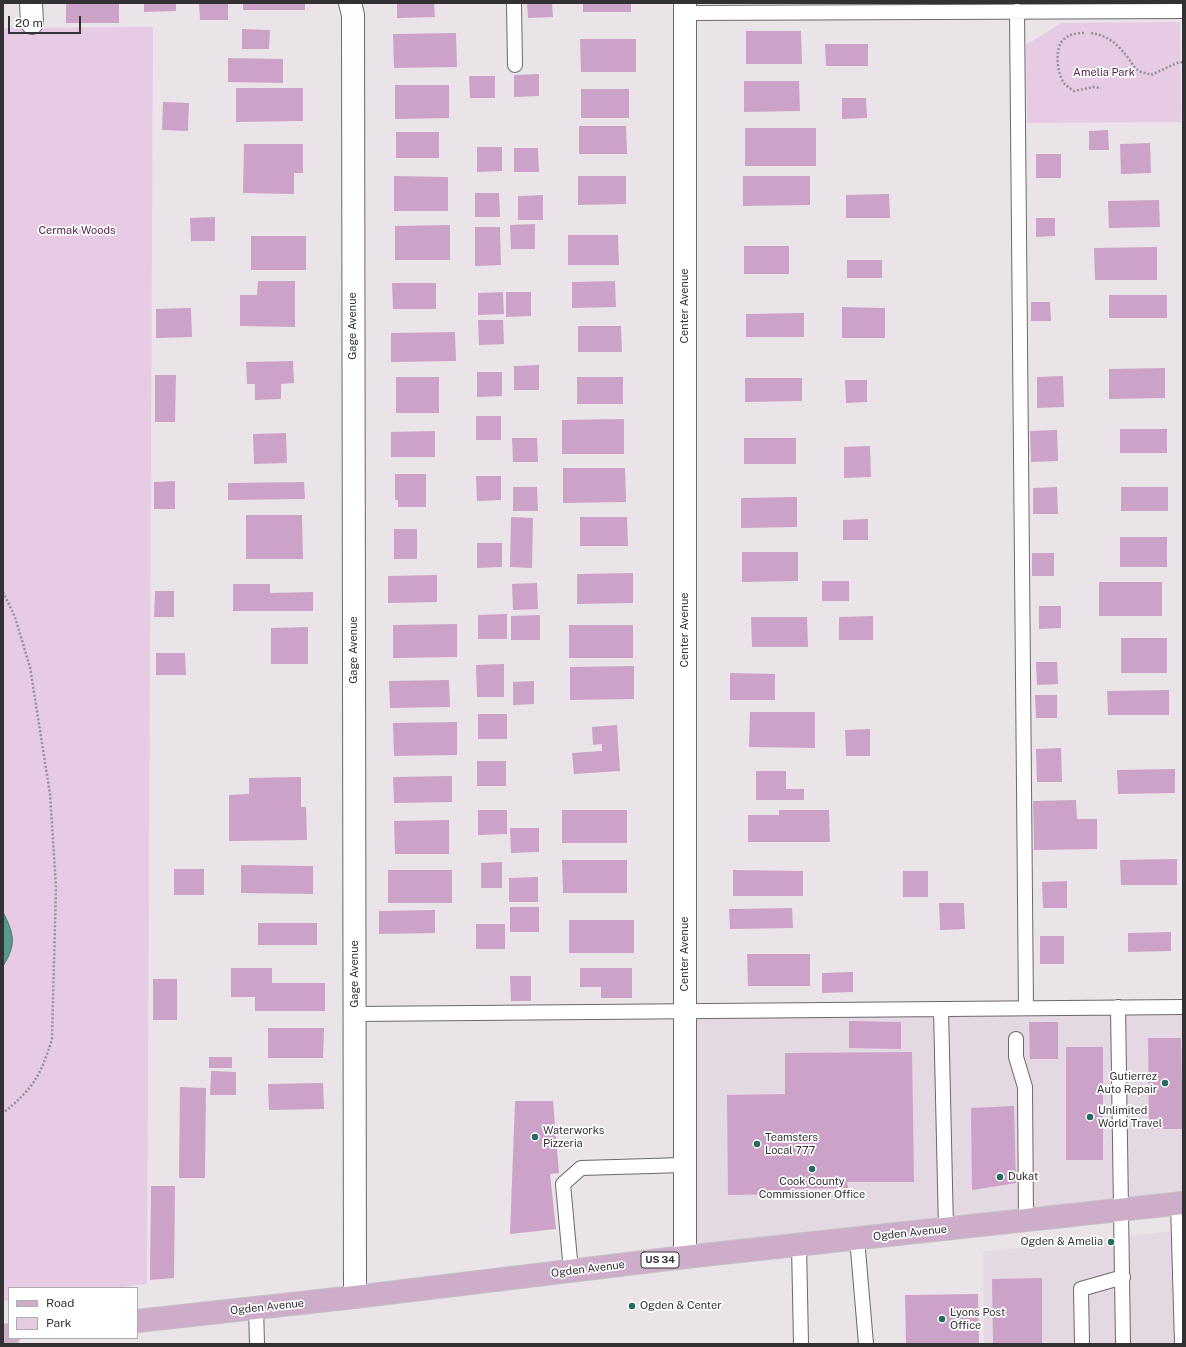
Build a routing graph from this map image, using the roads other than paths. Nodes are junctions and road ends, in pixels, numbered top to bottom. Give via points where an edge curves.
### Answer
1 (350, 3) edge
2 (514, 3) edge
3 (685, 8) edge
4 (1017, 11) junction
5 (1183, 11) edge
6 (515, 65) dead end
7 (1118, 1007) junction
8 (1183, 1007) edge
9 (1026, 1008) junction
10 (941, 1009) junction
11 (685, 1011) junction
12 (355, 1014) junction
13 (1016, 1039) dead end
14 (684, 1165) junction
15 (1180, 1203) edge
16 (1122, 1210) junction
17 (1026, 1220) junction
18 (946, 1228) junction
19 (857, 1238) junction
20 (799, 1245) junction
21 (685, 1257) junction
22 (571, 1271) junction
23 (1122, 1277) junction
24 (356, 1297) junction
25 (256, 1308) junction
26 (138, 1321) edge
27 (257, 1344) edge
28 (801, 1344) edge
29 (866, 1344) edge
30 (1082, 1344) edge
31 (1123, 1344) edge
32 (1182, 1344) edge

1 - 12 street, Gage Avenue via 353,16
2 - 6 lane
3 - 4 lane
3 - 11 street, Center Avenue
4 - 5 lane
4 - 9 lane
7 - 8 lane
7 - 9 lane
7 - 16 lane
9 - 10 lane
10 - 11 lane
10 - 18 lane
11 - 12 lane
11 - 14 street, Center Avenue
12 - 24 street, Gage Avenue
13 - 17 lane via 1016,1057 1025,1087
14 - 21 street, Center Avenue
14 - 22 lane via 580,1168 563,1184
15 - 16 main road, Ogden Avenue / US 34
15 - 32 lane
16 - 17 main road, Ogden Avenue / US 34
16 - 23 lane
17 - 18 main road, Ogden Avenue / US 34
18 - 19 main road, Ogden Avenue / US 34
19 - 20 main road, Ogden Avenue / US 34
19 - 29 lane
20 - 21 main road, Ogden Avenue / US 34
20 - 28 lane
21 - 22 main road, Ogden Avenue / US 34
22 - 24 main road, Ogden Avenue / US 34
23 - 30 lane via 1081,1289
23 - 31 lane
24 - 25 main road, Ogden Avenue / US 34
25 - 26 main road, Ogden Avenue / US 34
25 - 27 lane

